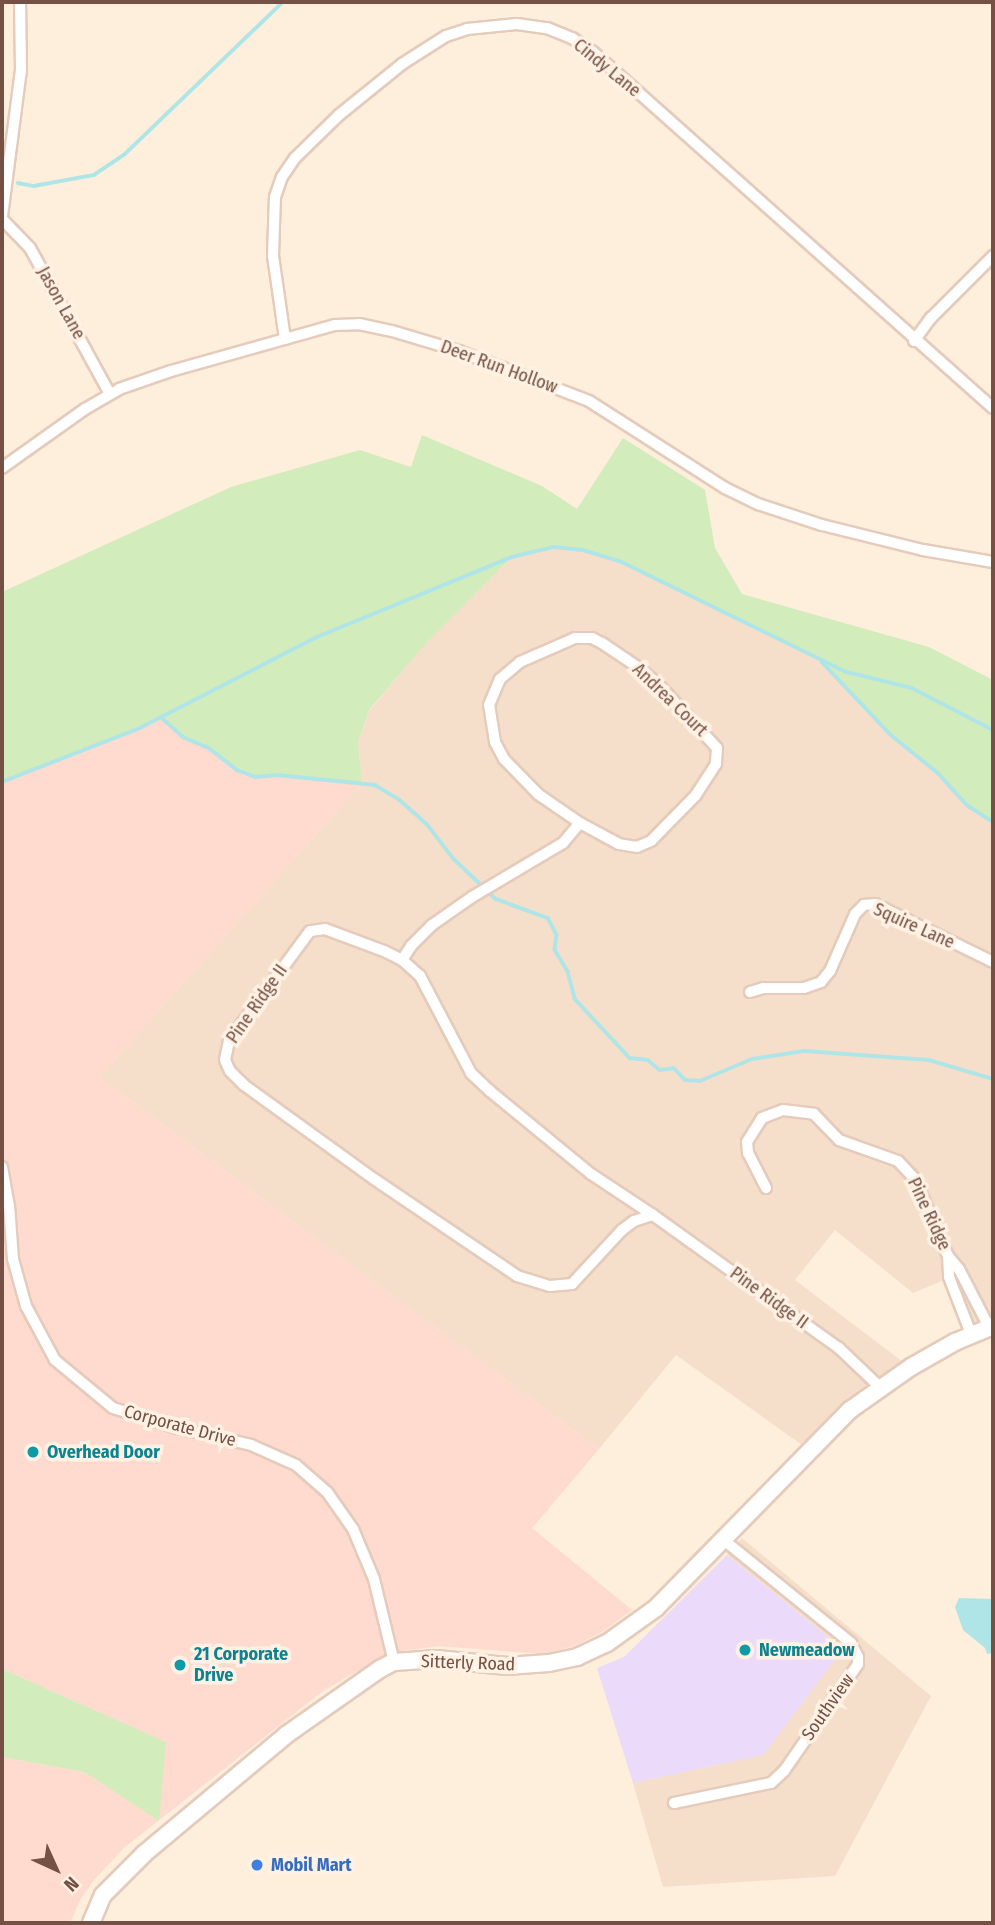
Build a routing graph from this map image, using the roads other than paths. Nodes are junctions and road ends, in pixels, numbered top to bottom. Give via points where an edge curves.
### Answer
1 (20, 2) edge
2 (2, 218) edge
3 (993, 256) edge
4 (285, 339) junction
5 (914, 341) junction
6 (110, 394) junction
7 (993, 408) edge
8 (2, 468) edge
9 (993, 562) edge
10 (580, 823) junction
11 (402, 960) junction
12 (993, 962) edge
13 (750, 992) dead end
14 (2, 1167) edge
15 (766, 1188) dead end
16 (653, 1215) junction
17 (948, 1256) junction
18 (991, 1327) edge
19 (971, 1334) junction
20 (880, 1387) junction
21 (725, 1541) junction
22 (394, 1662) junction
23 (674, 1803) dead end
24 (91, 1923) edge

1 - 2 street via 21,70
2 - 6 street, Jason Lane via 30,248
3 - 5 street
4 - 5 street, Cindy Lane via 273,256 275,197 295,158 402,64 446,36 517,24 547,28 593,52
4 - 6 street, Deer Run Hollow via 171,371
4 - 9 street, Deer Run Hollow via 335,325 359,324 459,351 589,401 713,481 758,504 923,550
5 - 7 street, Cindy Lane
6 - 8 street, Deer Run Hollow
10 - 10 street, Andrea Court via 619,844 645,845 701,789 717,755 712,741 657,683 602,643 586,638 550,648 510,669 493,691 489,705 495,742 504,759 538,794
10 - 11 street via 563,843 432,925
11 - 16 street, Pine Ridge II via 424,984 471,1073 591,1174
11 - 16 street, Pine Ridge II via 325,929 310,931 229,1041 225,1060 230,1071 384,1186 504,1269 533,1281 562,1287 572,1284 622,1230
12 - 13 street, Squire Lane via 870,904 855,914 821,982 804,988
14 - 22 street, Corporate Drive via 13,1259 26,1306 55,1360 113,1408 251,1445 296,1465 327,1492 354,1529 372,1573
15 - 17 street, Pine Ridge via 748,1153 750,1132 773,1112 789,1109 814,1114 839,1140 887,1156 907,1169
16 - 20 street, Pine Ridge II via 839,1348
17 - 18 street, Pine Ridge
17 - 19 street via 949,1278
18 - 19 street, Sitterly Road
19 - 20 street, Sitterly Road
20 - 21 street, Sitterly Road via 850,1410
21 - 22 street, Sitterly Road via 635,1625 578,1657 507,1666 437,1659
21 - 23 street, Southview via 850,1643 858,1664 771,1783
22 - 24 street via 286,1735 145,1853 103,1895

